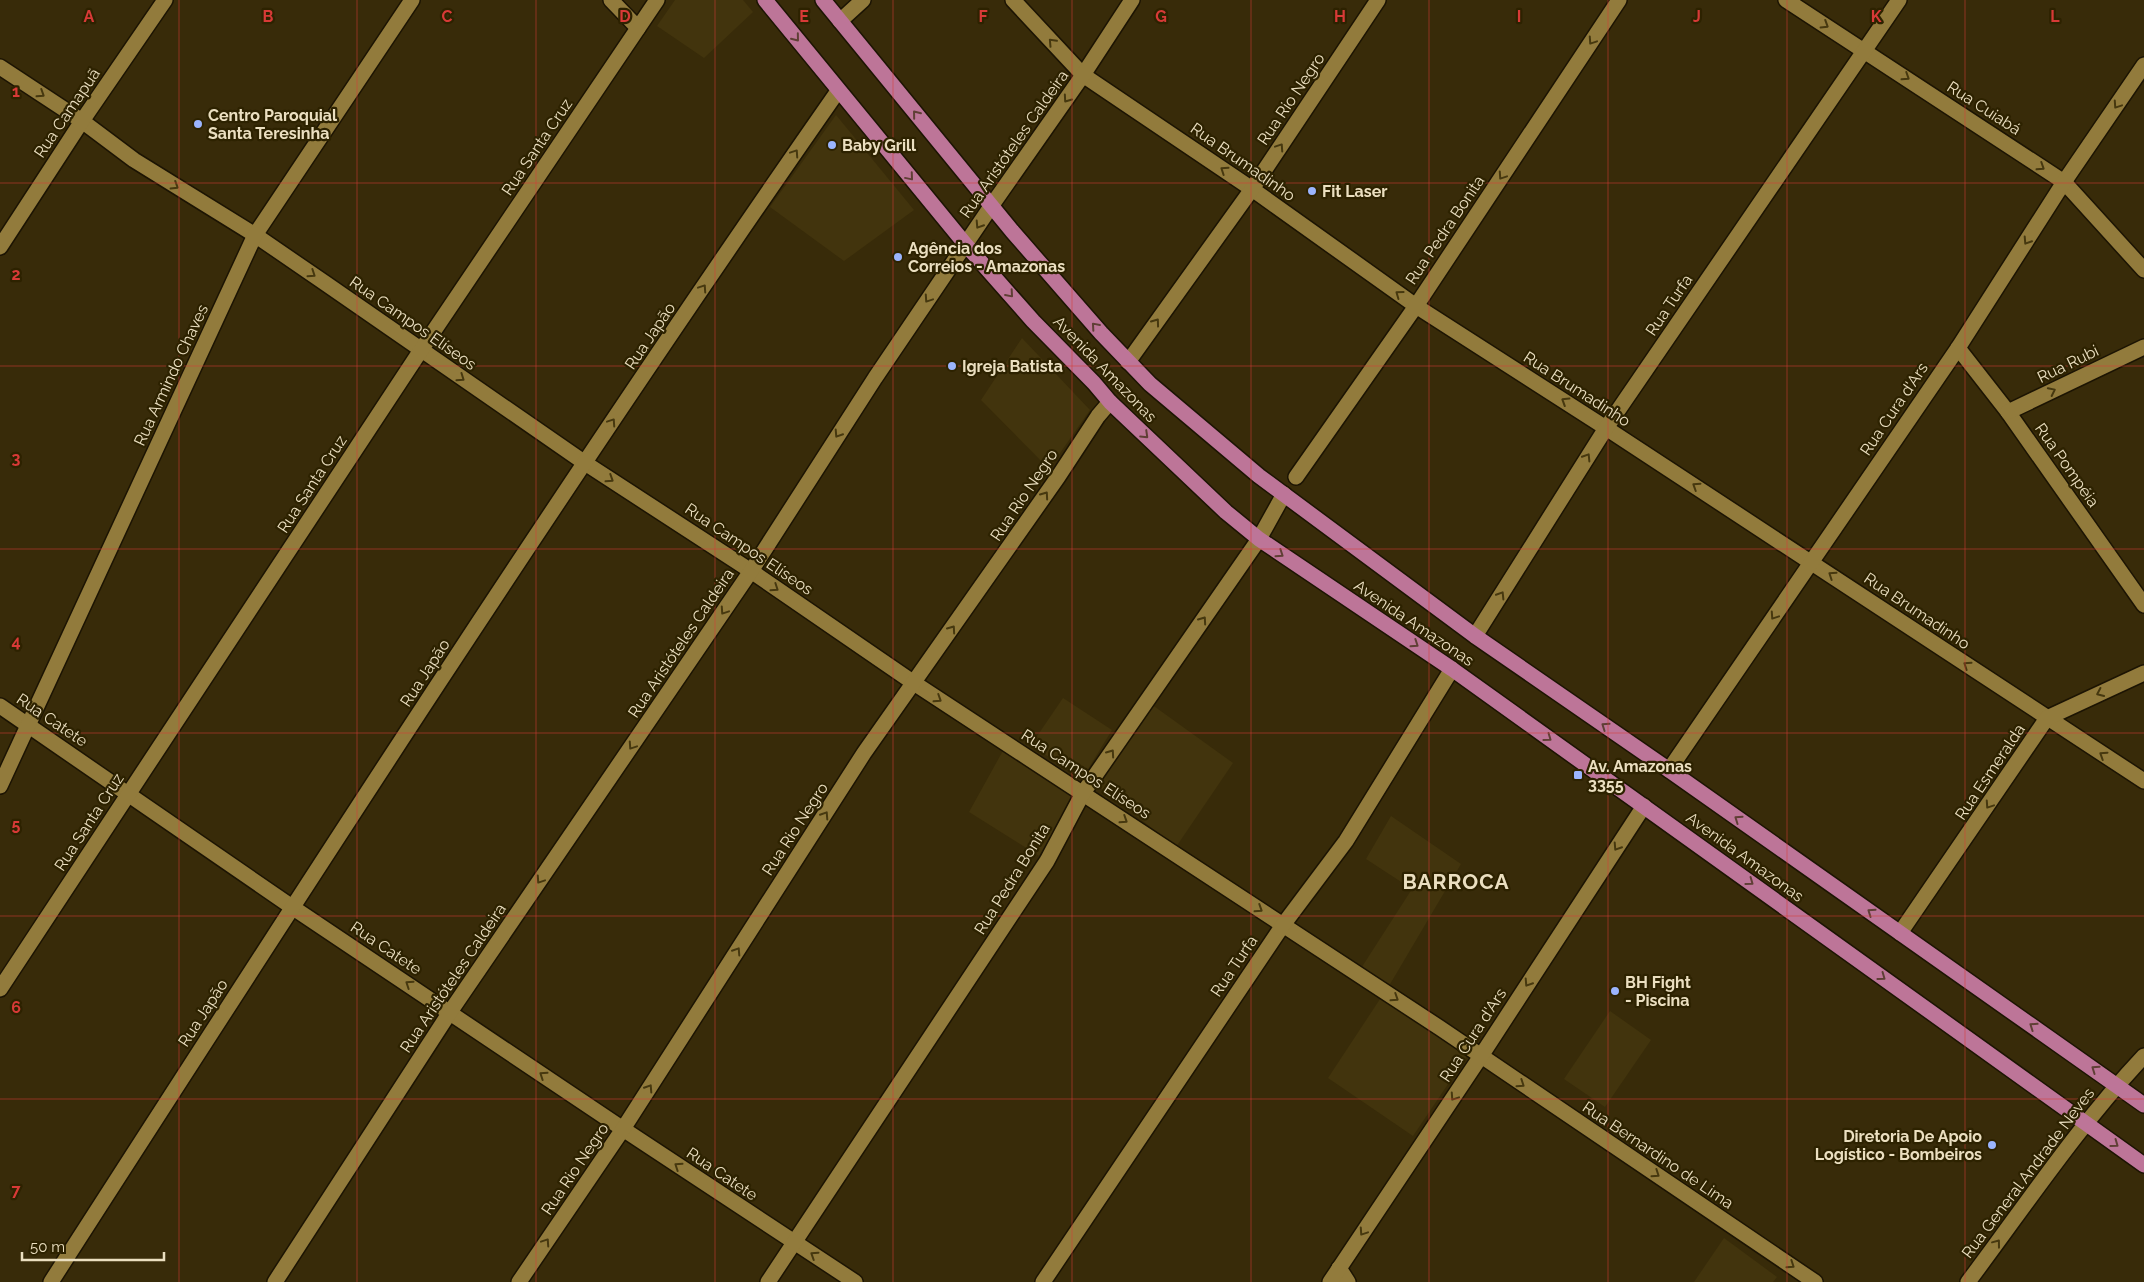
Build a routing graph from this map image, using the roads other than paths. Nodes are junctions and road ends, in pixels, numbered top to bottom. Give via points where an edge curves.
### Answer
1 (165, 0) edge
2 (412, 0) edge
3 (611, 0) edge
4 (657, 0) edge
5 (765, 0) edge
6 (823, 0) edge
7 (863, 0) edge
8 (1013, 0) edge
9 (1132, 0) edge
10 (1378, 0) edge
11 (1619, 0) edge
12 (1786, 0) edge
13 (1899, 0) edge
14 (840, 21) junction
15 (638, 28) junction
16 (1865, 50) junction
17 (2144, 65) edge
18 (0, 68) edge
19 (1083, 75) junction
20 (838, 91) junction
21 (82, 121) junction
22 (2064, 182) junction
23 (1252, 189) junction
24 (992, 205) junction
25 (255, 236) junction
26 (966, 245) junction
27 (0, 248) edge
28 (2144, 270) edge
29 (1416, 306) junction
30 (2144, 347) edge
31 (1958, 348) junction
32 (421, 350) junction
33 (1128, 362) junction
34 (1110, 402) junction
35 (2008, 412) junction
36 (1606, 428) junction
37 (585, 463) junction
38 (1296, 477) dead end
39 (1284, 494) junction
40 (1259, 539) junction
41 (1811, 562) junction
42 (751, 571) junction
43 (2144, 605) edge
44 (1475, 636) junction
45 (1452, 669) junction
46 (2144, 673) edge
47 (914, 683) junction
48 (0, 706) edge
49 (2047, 718) junction
50 (28, 724) junction
51 (1669, 770) junction
52 (2144, 781) edge
53 (0, 786) edge
54 (1083, 793) junction
55 (129, 794) junction
56 (1644, 806) junction
57 (292, 907) junction
58 (1283, 925) junction
59 (1900, 933) junction
60 (0, 989) edge
61 (450, 1012) junction
62 (1481, 1056) junction
63 (2144, 1056) edge
64 (2118, 1084) junction
65 (2144, 1105) edge
66 (2087, 1124) junction
67 (623, 1129) junction
68 (2144, 1164) edge
69 (795, 1243) junction
70 (1339, 1268) junction
71 (51, 1282) edge
72 (275, 1282) edge
73 (519, 1282) edge
74 (768, 1282) edge
75 (855, 1282) edge
76 (1043, 1282) edge
77 (1330, 1282) edge
78 (1348, 1282) edge
79 (1815, 1282) edge
80 (1968, 1282) edge

1 - 21 street, Rua Camapuã
2 - 25 street, Rua Armindo Chaves
3 - 15 street
4 - 15 street, Rua Santa Cruz
5 -> 20 main road, Avenida Amazonas
6 - 14 main road, Avenida Amazonas
7 - 14 street
19 -> 8 street, Rua Brumadinho
9 - 19 street, Rua Aristóteles Caldeira
23 -> 10 street, Rua Rio Negro
11 -> 29 street, Rua Pedra Bonita
12 -> 16 street, Rua Cuiabá
13 - 16 street, Rua Turfa
24 -> 14 main road, Avenida Amazonas
15 - 32 street, Rua Santa Cruz
16 -> 22 street, Rua Cuiabá
16 - 36 street, Rua Turfa
17 -> 22 street, Rua Cura d'Ars
18 -> 21 street, Rua Campos Elíseos
23 -> 19 street, Rua Brumadinho
19 -> 24 street, Rua Aristóteles Caldeira
20 -> 26 main road, Avenida Amazonas
37 -> 20 street, Rua Japão
21 -> 25 street, Rua Campos Elíseos via 134,160
21 - 27 street, Rua Camapuã
22 - 28 street, Rua Cuiabá
22 -> 31 street, Rua Cura d'Ars
29 -> 23 street, Rua Brumadinho
33 -> 23 street, Rua Rio Negro
24 -> 26 street, Rua Aristóteles Caldeira
33 -> 24 main road, Avenida Amazonas
25 -> 32 street, Rua Campos Elíseos
25 - 50 street, Rua Armindo Chaves
26 -> 34 main road, Avenida Amazonas
26 -> 42 street, Rua Aristóteles Caldeira via 875,378
36 -> 29 street, Rua Brumadinho
29 - 38 street, Rua Pedra Bonita
35 -> 30 street, Rua Rubi
31 - 35 street, Rua Pompéia
31 - 41 street, Rua Cura d'Ars
32 -> 37 street, Rua Campos Elíseos
32 - 55 street, Rua Santa Cruz
33 - 39 main road, Avenida Amazonas via 1150,384
34 -> 40 main road, Avenida Amazonas
47 -> 34 street, Rua Rio Negro
35 - 43 street, Rua Pompéia
41 -> 36 street, Rua Brumadinho
44 -> 36 street, Rua Turfa
37 -> 42 street, Rua Campos Elíseos
37 - 57 street, Rua Japão
39 - 40 street, Rua Pedra Bonita
39 - 44 main road, Avenida Amazonas
40 -> 45 main road, Avenida Amazonas
54 -> 40 street, Rua Pedra Bonita
49 -> 41 street, Rua Brumadinho
41 -> 51 street, Rua Cura d'Ars
42 -> 47 street, Rua Campos Elíseos
42 -> 61 street, Rua Aristóteles Caldeira
51 -> 44 main road, Avenida Amazonas
45 -> 56 main road, Avenida Amazonas
45 - 58 street, Rua Turfa via 1346,841
46 -> 49 street, Rua Esmeralda
47 -> 54 street, Rua Campos Elíseos
67 -> 47 street, Rua Rio Negro via 864,753
48 - 50 street, Rua Catete
52 -> 49 street, Rua Brumadinho
49 -> 59 street, Rua Esmeralda
50 - 53 street, Rua Armindo Chaves
50 - 55 street, Rua Catete
59 -> 51 main road, Avenida Amazonas
54 -> 58 street, Rua Campos Elíseos
54 - 69 street, Rua Pedra Bonita via 1047,861
55 - 57 street, Rua Catete
55 - 60 street, Rua Santa Cruz
56 -> 62 street, Rua Cura d'Ars
56 -> 66 main road, Avenida Amazonas
61 -> 57 street, Rua Catete
57 - 71 street, Rua Japão
58 -> 62 street, Rua Campos Elíseos
58 - 76 street, Rua Turfa
64 -> 59 main road, Avenida Amazonas
67 -> 61 street, Rua Catete
61 - 72 street, Rua Aristóteles Caldeira
62 -> 70 street, Rua Cura d'Ars
62 -> 79 street, Rua Bernardino de Lima
63 - 64 street, Rua General Andrade Neves
64 - 65 main road, Avenida Amazonas
64 - 66 street, Rua General Andrade Neves
66 -> 68 main road, Avenida Amazonas
80 -> 66 street, Rua General Andrade Neves
69 -> 67 street, Rua Catete
73 -> 67 street, Rua Rio Negro
69 - 74 street, Rua Pedra Bonita
75 -> 69 street, Rua Catete
70 - 77 street, Rua Cura d'Ars
70 - 78 street

